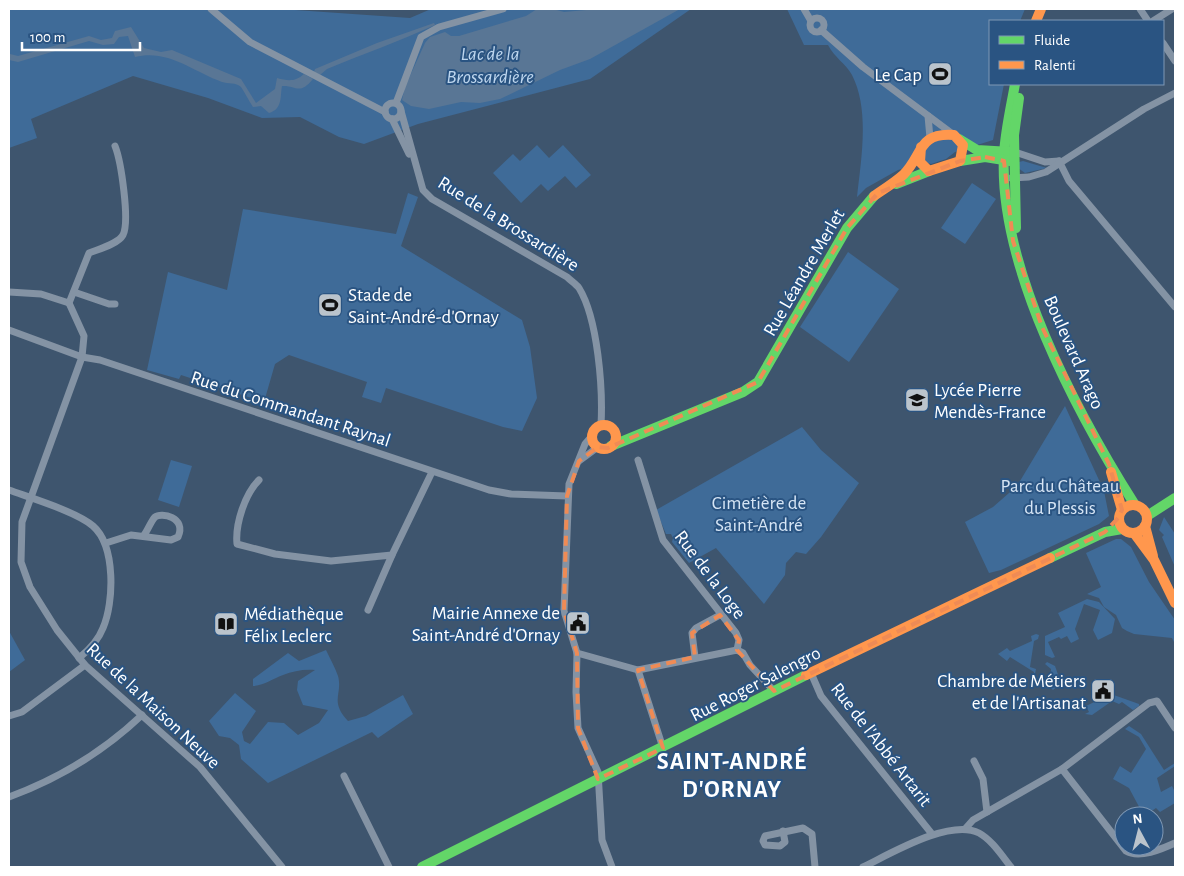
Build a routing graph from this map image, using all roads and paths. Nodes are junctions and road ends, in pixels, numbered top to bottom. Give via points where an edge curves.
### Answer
1 (211, 9) edge
2 (503, 9) edge
3 (804, 9) edge
4 (1140, 9) edge
5 (1172, 9) edge
6 (1147, 20) edge
7 (1155, 20) edge
8 (1164, 44) edge
9 (1175, 61) edge
10 (1015, 85) edge
11 (1022, 85) edge
12 (1175, 93) edge
13 (396, 103) junction
14 (401, 111) junction
15 (385, 112) junction
16 (928, 116) junction
17 (392, 119) junction
18 (957, 137) junction
19 (930, 138) junction
20 (115, 146) dead end
21 (921, 147) junction
22 (1009, 156) junction
23 (960, 161) junction
24 (1059, 161) junction
25 (416, 168) junction
26 (929, 171) junction
27 (1010, 178) junction
28 (888, 187) junction
29 (9, 292) edge
30 (74, 292) junction
31 (69, 303) junction
32 (115, 304) dead end
33 (1175, 307) edge
34 (9, 330) edge
35 (82, 357) junction
36 (601, 425) junction
37 (613, 429) junction
38 (639, 434) junction
39 (592, 437) junction
40 (611, 446) junction
41 (598, 447) junction
42 (638, 460) dead end
43 (579, 461) junction
44 (1108, 464) junction
45 (432, 472) junction
46 (260, 480) dead end
47 (9, 490) edge
48 (567, 496) junction
49 (29, 497) junction
50 (1173, 499) edge
51 (1120, 514) junction
52 (1142, 514) junction
53 (1122, 529) junction
54 (1105, 532) junction
55 (1134, 533) junction
56 (144, 535) junction
57 (106, 544) junction
58 (392, 555) junction
59 (1154, 560) junction
60 (1175, 603) edge
61 (368, 610) dead end
62 (720, 615) junction
63 (737, 650) junction
64 (578, 653) junction
65 (695, 657) junction
66 (79, 658) junction
67 (85, 665) junction
68 (638, 670) junction
69 (811, 673) junction
70 (774, 691) junction
71 (142, 714) junction
72 (9, 716) edge
73 (1175, 728) edge
74 (663, 748) junction
75 (974, 761) dead end
76 (1062, 769) junction
77 (344, 776) dead end
78 (598, 779) junction
79 (9, 796) edge
80 (987, 812) junction
81 (966, 829) junction
82 (783, 831) dead end
83 (932, 834) junction
84 (1175, 843) edge
85 (282, 867) edge
86 (389, 867) edge
87 (422, 867) edge
88 (612, 867) edge
89 (815, 867) edge
90 (862, 867) edge
91 (1011, 867) edge

1 - 15 street via 250,42
2 - 13 street via 439,27 421,37
3 - 16 street via 812,21 821,20 821,30 863,67
4 - 6 street
5 - 7 street
8 - 9 street
10 - 22 main road, Boulevard Arago
11 - 22 main road, Boulevard Arago
12 - 24 street
13 - 14 street
13 - 15 street via 388,105
14 - 17 street
14 - 25 street
15 - 17 street
16 - 18 street
16 - 19 street
17 - 25 street
18 - 19 main road via 941,134
18 - 22 main road via 977,150
18 - 23 main road via 963,145
19 - 21 main road
20 - 30 street via 121,160 124,234 89,253
21 - 26 main road via 920,162
21 - 28 main road, Rue Léandre Merlet via 904,174
22 - 23 main road
22 - 24 street
22 - 27 main road, Boulevard Arago
23 - 26 main road
24 - 27 street via 1038,175
24 - 33 street via 1069,181
25 - 36 street, Rue de la Brossardière via 423,190 432,199 578,286 587,310 600,373
26 - 28 main road, Rue Léandre Merlet
27 - 44 main road, Boulevard Arago via 1017,252 1038,320
28 - 38 main road, Rue Léandre Merlet via 869,200 847,228 758,382 743,392
29 - 31 street via 41,294
30 - 31 street
30 - 32 street
31 - 35 street, Rue de la Maison Neuve via 84,336
34 - 35 street, Rue du Commandant Raynal
35 - 45 street, Rue du Commandant Raynal via 100,360
35 - 49 street, Rue de la Maison Neuve
36 - 37 main road
36 - 39 main road via 594,429
37 - 38 main road
37 - 40 main road via 615,440
38 - 40 main road
39 - 41 main road
39 - 43 street via 585,444
40 - 41 main road
41 - 43 street
42 - 62 street, Rue de la Loge via 663,540
43 - 48 street
44 - 51 main road, Boulevard Arago
44 - 52 main road, Boulevard Arago
45 - 48 street, Rue du Commandant Raynal via 511,494
45 - 58 street
46 - 58 street via 251,488 236,532 238,544 276,554 330,561
47 - 49 street
48 - 64 street via 564,611
49 - 57 street via 86,521 99,532
49 - 66 street, Rue de la Maison Neuve via 22,522 21,562 35,594
50 - 52 main road
51 - 52 main road via 1128,505
51 - 53 main road, Boulevard Arago
51 - 54 main road
52 - 55 main road
52 - 59 main road, Boulevard Arago
53 - 54 main road
53 - 55 main road
54 - 69 main road, Rue Roger Salengro
55 - 59 main road
56 - 56 street via 171,540 178,538 182,529 174,519 159,515
56 - 57 street via 131,535
57 - 66 street via 111,574 104,627
58 - 61 street
59 - 60 main road
62 - 63 street, Rue de la Loge via 739,640
62 - 65 street via 692,633
63 - 65 street
63 - 70 street
64 - 68 street
64 - 78 street via 578,728 598,772
65 - 68 street
66 - 67 street, Rue de la Maison Neuve
67 - 71 street, Rue de la Maison Neuve
67 - 72 street via 22,712
68 - 74 street
69 - 70 main road, Rue Roger Salengro
69 - 83 street, Rue de l'Abbé Artarit via 821,696
70 - 74 main road, Rue Roger Salengro
71 - 79 street via 70,770
71 - 85 street, Rue de la Maison Neuve via 200,767
73 - 76 street via 1157,701 1149,703
74 - 78 main road, Rue Roger Salengro
75 - 80 street via 983,779
76 - 80 street
76 - 84 street via 1126,851 1143,853
77 - 86 street
78 - 87 main road, Rue Roger Salengro
78 - 88 street via 602,840
80 - 81 street via 973,820
81 - 83 street
81 - 91 street via 982,834
82 - 89 street via 803,828 812,834
83 - 90 street

